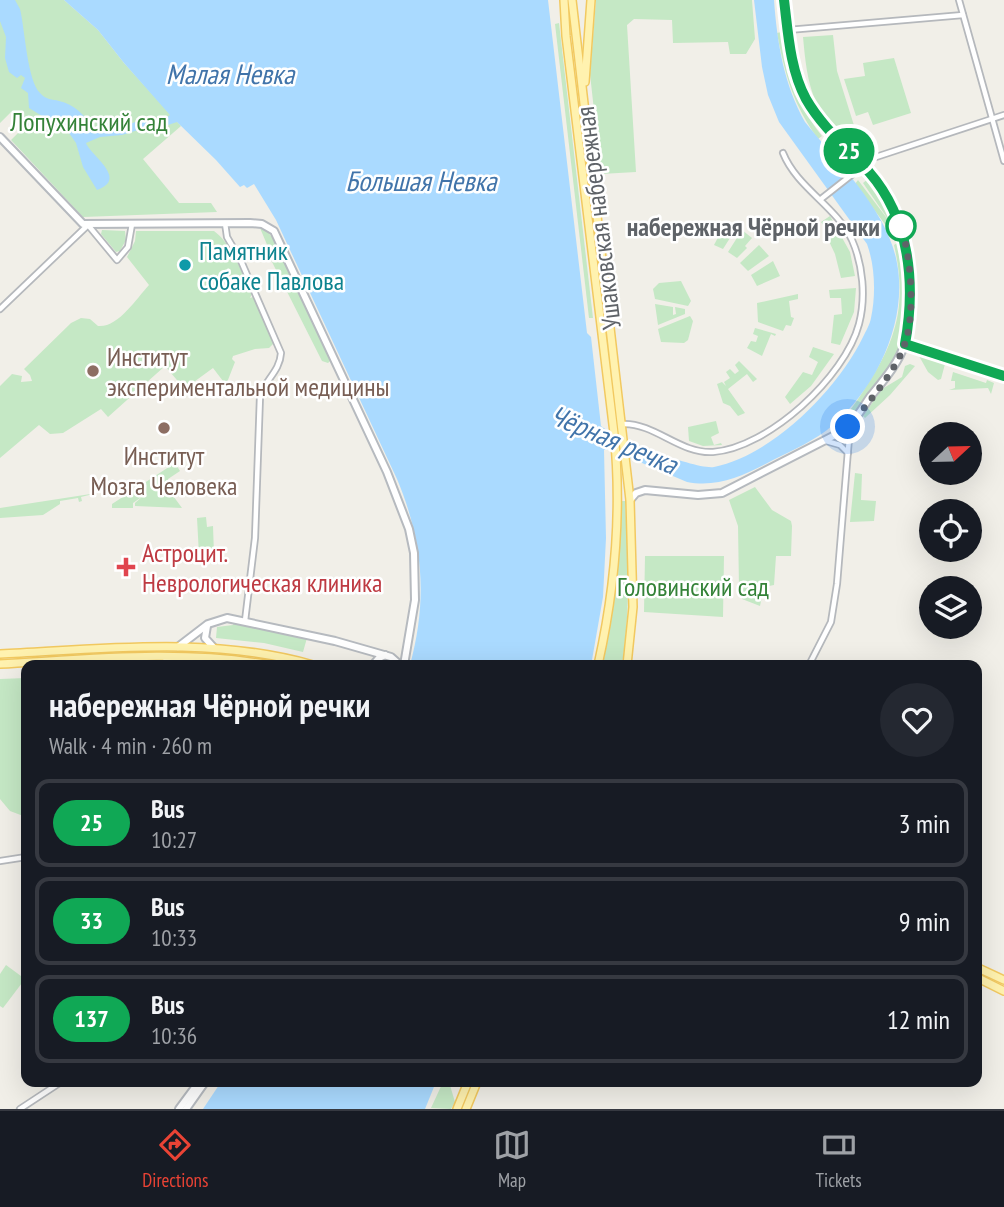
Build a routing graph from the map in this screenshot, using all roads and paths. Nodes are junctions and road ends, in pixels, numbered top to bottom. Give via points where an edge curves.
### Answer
1 (561, 0) edge
2 (572, 0) edge
3 (591, 0) edge
4 (784, 0) edge
5 (959, 0) edge
6 (963, 15) junction
7 (788, 30) junction
8 (585, 111) junction
9 (1004, 115) edge
10 (993, 118) junction
11 (0, 137) edge
12 (783, 153) dead end
13 (1004, 161) edge
14 (863, 166) junction
15 (821, 199) junction
16 (225, 223) junction
17 (132, 224) junction
18 (88, 225) junction
19 (0, 309) edge
20 (905, 344) junction
21 (1004, 376) edge
22 (622, 424) junction
23 (850, 425) junction
24 (824, 440) junction
25 (848, 454) junction
26 (630, 500) junction
27 (245, 621) junction
28 (208, 624) junction
29 (178, 648) junction
30 (214, 648) junction
31 (363, 650) junction
32 (0, 654) edge
33 (386, 655) junction
34 (165, 657) junction
35 (213, 658) junction
36 (94, 660) edge
37 (168, 660) edge
38 (210, 660) edge
39 (229, 660) edge
40 (293, 660) edge
41 (369, 660) edge
42 (377, 660) edge
43 (396, 660) edge
44 (403, 660) edge
45 (599, 660) edge
46 (628, 660) edge
47 (811, 660) edge
48 (21, 663) edge
49 (0, 664) edge
50 (21, 858) edge
51 (0, 861) edge
52 (982, 970) edge
53 (982, 980) edge
54 (1004, 981) edge
55 (1004, 991) edge
56 (53, 1087) edge
57 (195, 1087) edge
58 (201, 1087) edge
59 (466, 1087) edge
60 (475, 1087) edge
61 (20, 1109) edge
62 (179, 1109) edge
63 (186, 1109) edge
64 (457, 1109) edge
65 (466, 1109) edge

1 - 45 main road, Ушаковская набережная via 616,452 616,546
2 - 8 main road, Ушаковская набережная
3 - 8 main road
4 - 7 street
5 - 6 street
6 - 7 street
6 - 10 street
7 - 14 street via 806,98
8 - 22 main road, Ушаковская набережная
9 - 10 street
10 - 13 street
10 - 14 street via 873,158
11 - 18 street
12 - 15 street via 789,166
14 - 15 street
14 - 20 street via 894,209 905,240 910,300
15 - 22 street via 851,239 861,269 862,295 853,339 823,383 779,423 730,450 695,450
16 - 17 street
16 - 27 street via 227,237 281,353 260,396 255,538
16 - 44 street via 262,224 276,235 402,507 415,576 412,624
17 - 18 street
17 - 18 street via 128,247 117,260
18 - 19 street
20 - 21 street
20 - 23 street
22 - 26 main road, Ушаковская набережная
23 - 24 street
23 - 25 street
24 - 25 street via 840,445
24 - 26 street via 722,493 645,490
25 - 47 street via 830,626
26 - 46 main road, Ушаковская набережная via 633,607
27 - 28 street via 221,618
27 - 31 street
28 - 29 street
28 - 30 street via 205,638
29 - 30 main road
29 - 32 main road
30 - 40 main road
31 - 33 street
31 - 41 street
33 - 42 street
33 - 43 street
34 - 35 main road
34 - 36 main road
34 - 37 street
35 - 38 street
35 - 39 main road
48 - 49 main road
50 - 51 street
52 - 54 main road
53 - 55 main road
56 - 61 street
57 - 62 street
58 - 63 street
59 - 64 main road
60 - 65 main road

